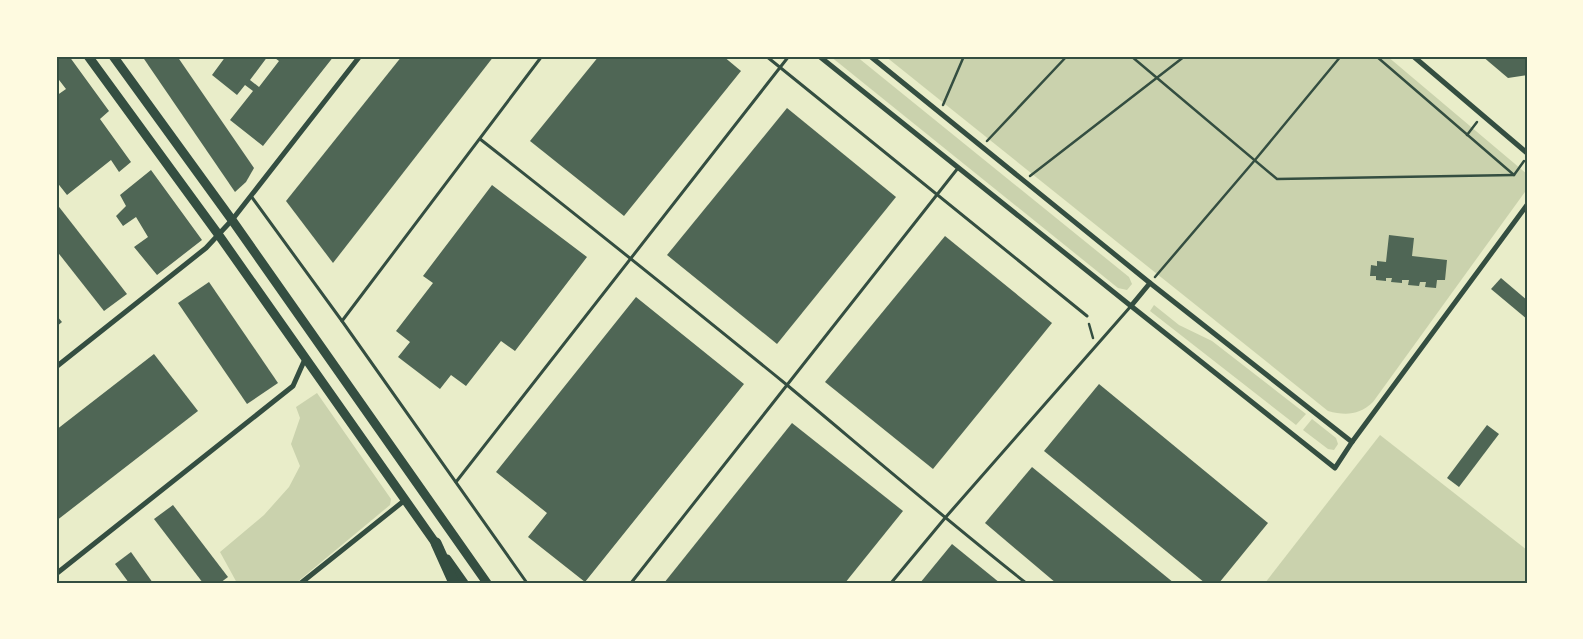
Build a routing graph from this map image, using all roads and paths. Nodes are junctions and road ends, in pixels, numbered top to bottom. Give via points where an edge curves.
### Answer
1 (88, 56) edge
2 (113, 56) edge
3 (360, 56) edge
4 (542, 56) edge
5 (766, 56) edge
6 (789, 56) edge
7 (819, 56) edge
8 (870, 56) edge
9 (964, 56) edge
10 (1067, 56) edge
11 (1131, 56) edge
12 (1185, 56) edge
13 (1340, 56) edge
14 (1376, 56) edge
15 (1413, 56) edge
16 (780, 68) junction
17 (1157, 78) junction
18 (938, 112) junction
19 (1483, 116) junction
20 (1467, 135) junction
21 (480, 139) junction
22 (982, 147) junction
23 (1527, 153) edge
24 (1527, 157) edge
25 (1255, 160) junction
26 (958, 168) junction
27 (1514, 175) junction
28 (1024, 181) junction
29 (937, 195) junction
30 (251, 196) junction
31 (1527, 205) edge
32 (232, 220) junction
33 (218, 234) junction
34 (631, 258) junction
35 (1150, 283) junction
36 (1131, 306) junction
37 (1086, 316) joint
38 (342, 321) junction
39 (1096, 346) junction
40 (306, 358) junction
41 (56, 367) edge
42 (786, 385) junction
43 (1352, 442) junction
44 (456, 482) junction
45 (405, 500) junction
46 (945, 518) junction
47 (436, 544) junction
48 (56, 574) edge
49 (301, 583) edge
50 (454, 583) edge
51 (464, 583) edge
52 (487, 583) edge
53 (527, 583) edge
54 (631, 583) edge
55 (891, 583) edge
56 (1026, 583) edge

1 - 33 main road
2 - 32 main road
3 - 30 street
4 - 21 lane
5 - 16 lane
6 - 16 lane
7 - 26 street
8 - 18 street
9 - 18 path
10 - 22 path
11 - 17 path
12 - 17 path
13 - 25 path
14 - 20 path
15 - 19 street
16 - 29 lane
16 - 34 lane
17 - 25 path
17 - 28 path
18 - 22 street
19 - 20 path
19 - 23 street
20 - 27 path
21 - 34 lane
21 - 38 lane
22 - 28 street
24 - 27 path
25 - 27 path via 1277,179
25 - 35 path
26 - 29 lane
26 - 36 street
28 - 35 street
29 - 37 lane
29 - 42 lane
30 - 32 street
30 - 38 lane
31 - 43 street
32 - 33 street
32 - 52 main road
33 - 40 main road
33 - 41 street via 206,248
34 - 42 lane
34 - 44 lane
35 - 36 street
35 - 43 street
36 - 39 lane
36 - 43 street via 1335,468
37 - 39 path
38 - 44 lane
39 - 46 lane
40 - 45 main road
40 - 48 street via 292,386
42 - 46 lane
42 - 54 lane
44 - 53 lane
45 - 47 main road
45 - 49 street
46 - 55 lane
46 - 56 lane
47 - 50 highway
47 - 51 main road

